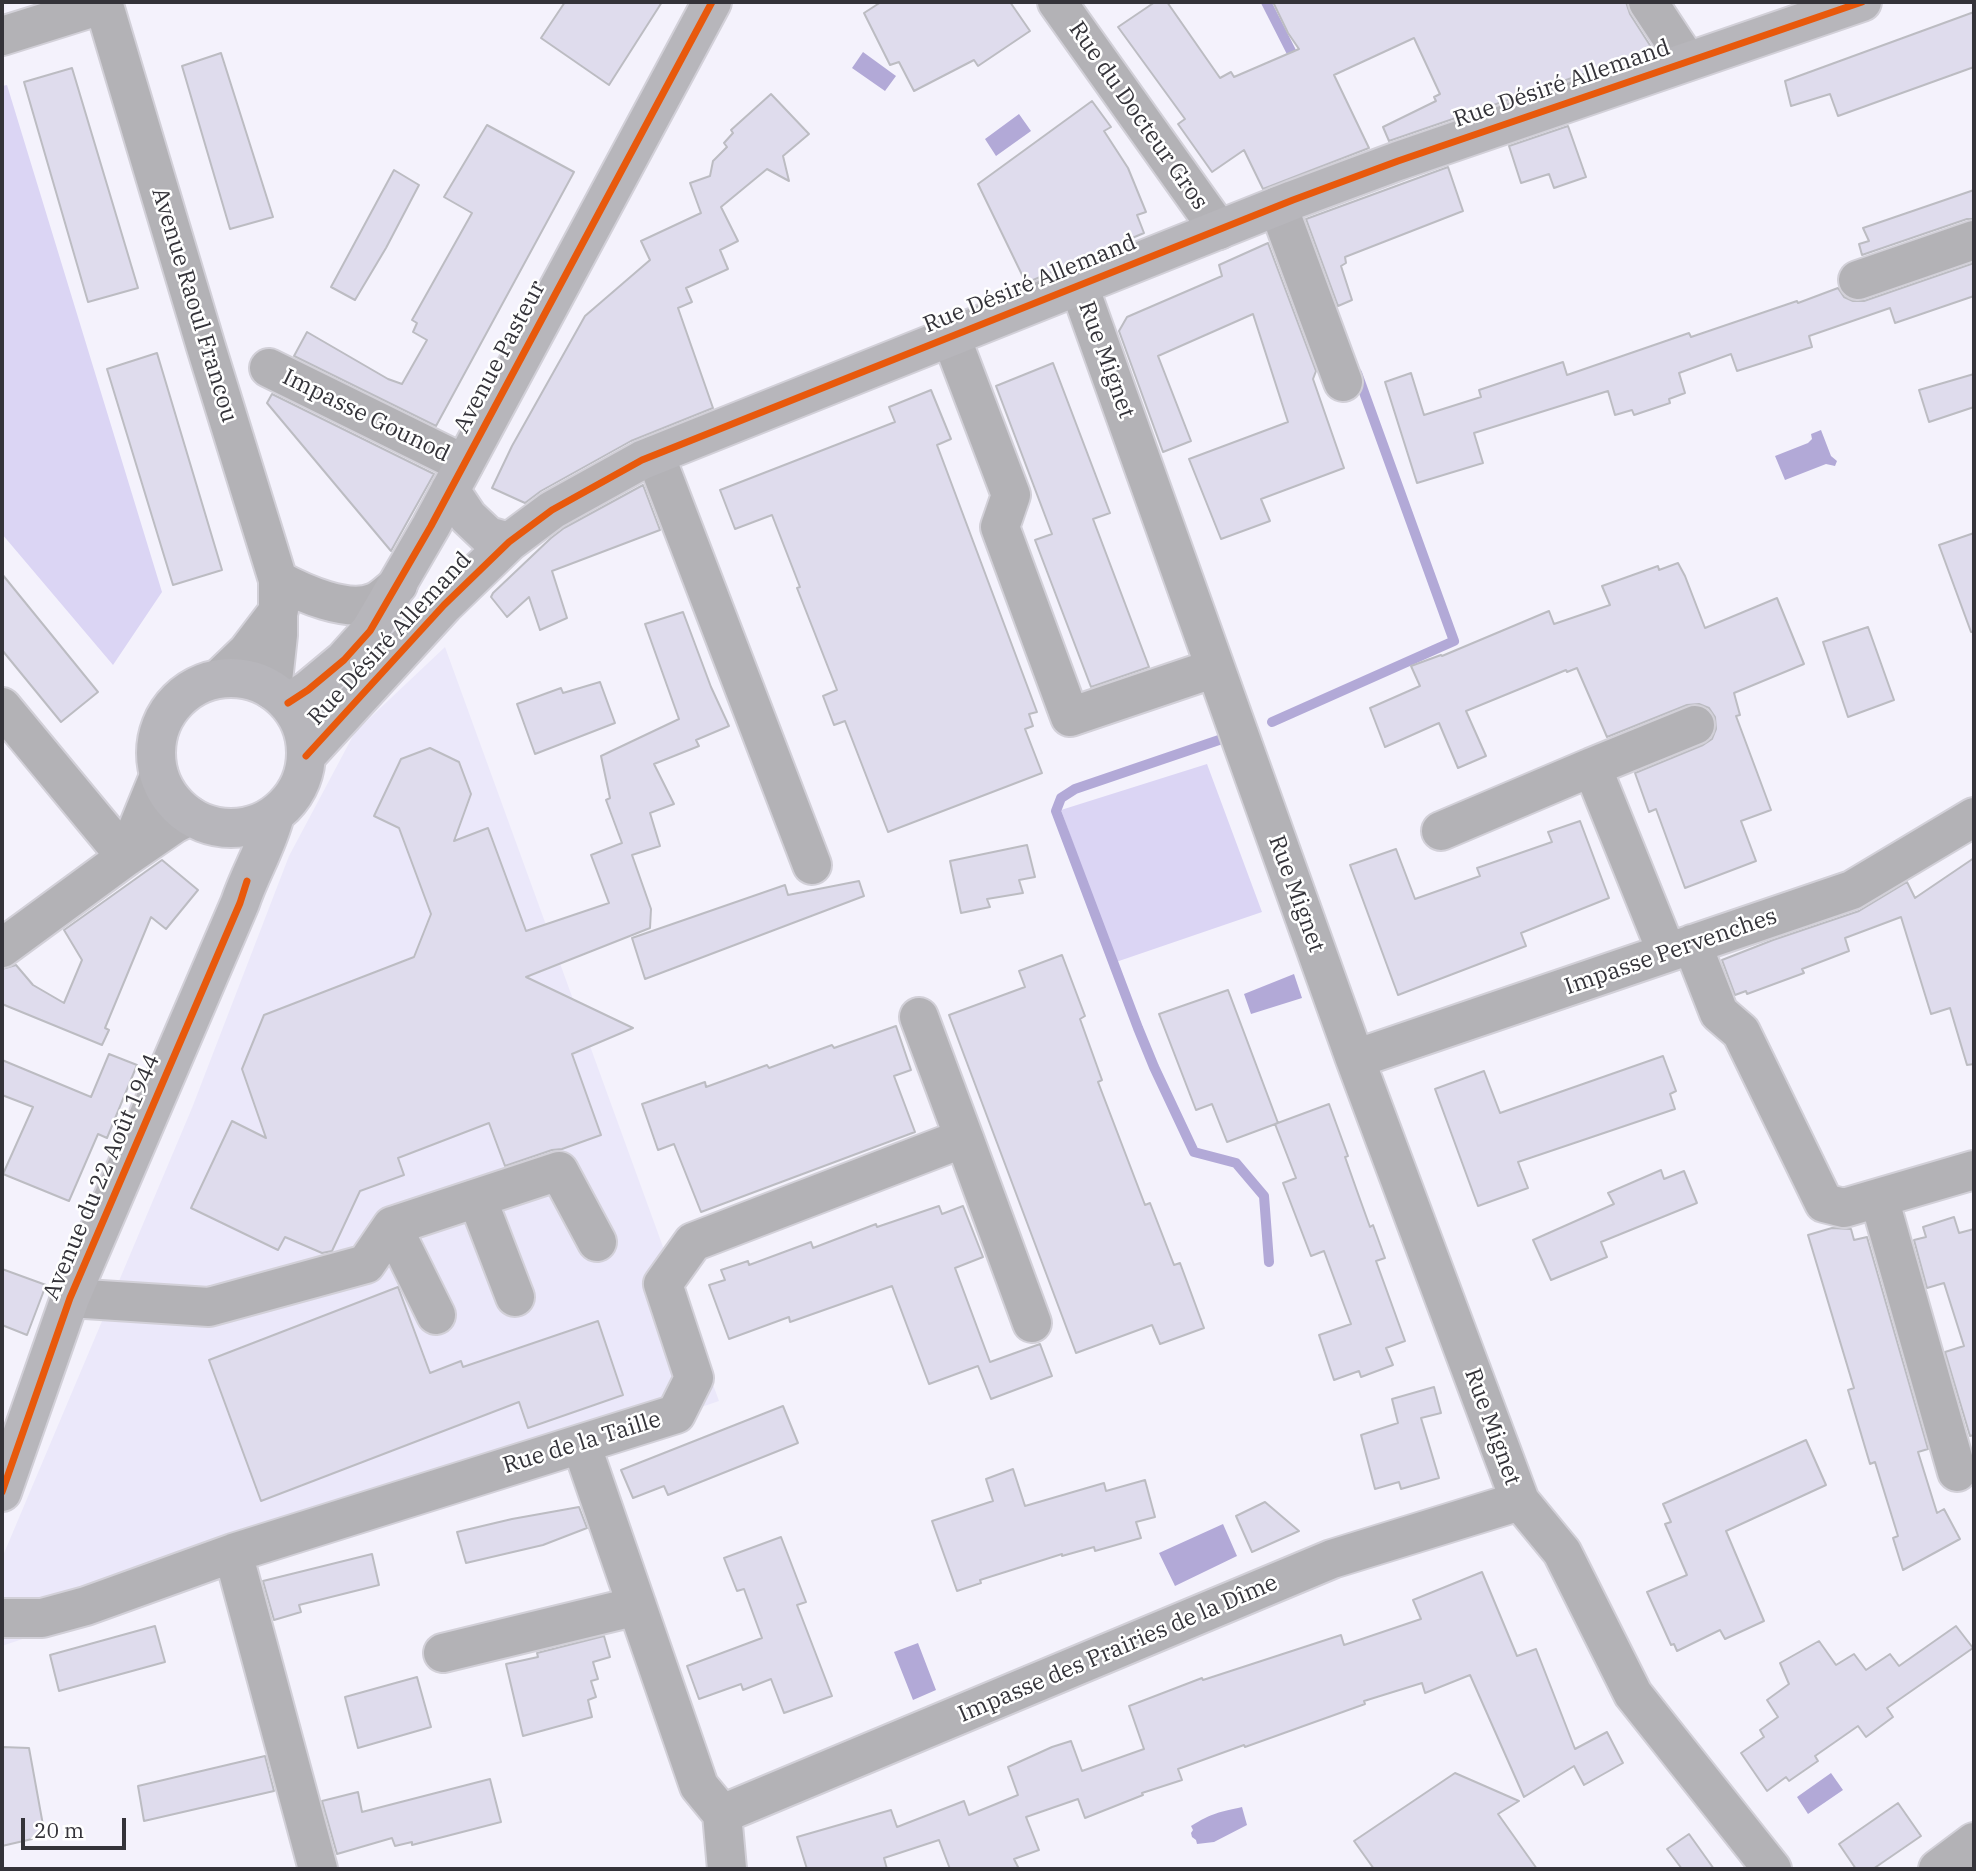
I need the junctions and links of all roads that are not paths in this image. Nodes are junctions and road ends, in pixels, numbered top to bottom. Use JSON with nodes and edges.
{"nodes":[{"id":1,"x":712,"y":2,"type":"edge"},
{"id":2,"x":1057,"y":2,"type":"edge"},
{"id":3,"x":1648,"y":2,"type":"edge"},
{"id":4,"x":1862,"y":2,"type":"edge"},
{"id":5,"x":104,"y":3,"type":"edge"},
{"id":6,"x":2,"y":36,"type":"edge"},
{"id":7,"x":1687,"y":61,"type":"junction"},
{"id":8,"x":1278,"y":206,"type":"junction"},
{"id":9,"x":1219,"y":230,"type":"junction"},
{"id":10,"x":1974,"y":240,"type":"edge"},
{"id":11,"x":1858,"y":280,"type":"dead end"},
{"id":12,"x":1079,"y":286,"type":"junction"},
{"id":13,"x":951,"y":337,"type":"junction"},
{"id":14,"x":269,"y":368,"type":"dead end"},
{"id":15,"x":1343,"y":382,"type":"dead end"},
{"id":16,"x":656,"y":454,"type":"junction"},
{"id":17,"x":457,"y":477,"type":"junction"},
{"id":18,"x":509,"y":542,"type":"junction"},
{"id":19,"x":398,"y":585,"type":"junction"},
{"id":20,"x":278,"y":595,"type":"junction"},
{"id":21,"x":1215,"y":668,"type":"junction"},
{"id":22,"x":220,"y":678,"type":"junction"},
{"id":23,"x":280,"y":696,"type":"junction"},
{"id":24,"x":2,"y":707,"type":"edge"},
{"id":25,"x":1695,"y":725,"type":"dead end"},
{"id":26,"x":306,"y":757,"type":"junction"},
{"id":27,"x":1592,"y":767,"type":"junction"},
{"id":28,"x":159,"y":776,"type":"junction"},
{"id":29,"x":275,"y":815,"type":"junction"},
{"id":30,"x":1974,"y":817,"type":"edge"},
{"id":31,"x":206,"y":822,"type":"junction"},
{"id":32,"x":1441,"y":831,"type":"dead end"},
{"id":33,"x":126,"y":857,"type":"junction"},
{"id":34,"x":811,"y":865,"type":"dead end"},
{"id":35,"x":247,"y":881,"type":"junction"},
{"id":36,"x":2,"y":948,"type":"edge"},
{"id":37,"x":1679,"y":949,"type":"junction"},
{"id":38,"x":919,"y":1017,"type":"dead end"},
{"id":39,"x":1355,"y":1059,"type":"junction"},
{"id":40,"x":964,"y":1138,"type":"junction"},
{"id":41,"x":1974,"y":1170,"type":"edge"},
{"id":42,"x":477,"y":1198,"type":"junction"},
{"id":43,"x":1879,"y":1198,"type":"junction"},
{"id":44,"x":392,"y":1226,"type":"junction"},
{"id":45,"x":597,"y":1242,"type":"dead end"},
{"id":46,"x":515,"y":1297,"type":"dead end"},
{"id":47,"x":70,"y":1298,"type":"junction"},
{"id":48,"x":436,"y":1315,"type":"dead end"},
{"id":49,"x":1032,"y":1323,"type":"dead end"},
{"id":50,"x":581,"y":1444,"type":"junction"},
{"id":51,"x":1957,"y":1472,"type":"dead end"},
{"id":52,"x":2,"y":1492,"type":"edge"},
{"id":53,"x":1520,"y":1501,"type":"junction"},
{"id":54,"x":233,"y":1553,"type":"junction"},
{"id":55,"x":637,"y":1606,"type":"junction"},
{"id":56,"x":2,"y":1618,"type":"edge"},
{"id":57,"x":443,"y":1653,"type":"dead end"},
{"id":58,"x":722,"y":1814,"type":"junction"},
{"id":59,"x":1974,"y":1842,"type":"edge"},
{"id":60,"x":318,"y":1869,"type":"edge"},
{"id":61,"x":727,"y":1869,"type":"edge"},
{"id":62,"x":1772,"y":1869,"type":"edge"},
{"id":63,"x":1938,"y":1869,"type":"edge"}],
"edges":[{"from":1,"to":17,"type":"main road","name":"Avenue Pasteur"},
{"from":2,"to":9,"type":"street","name":"Rue du Docteur Gros"},
{"from":3,"to":7,"type":"street"},
{"from":4,"to":7,"type":"main road","name":"Rue Désiré Allemand"},
{"from":5,"to":6,"type":"street"},
{"from":5,"to":20,"type":"street","name":"Avenue Raoul Francou"},
{"from":7,"to":8,"type":"main road","name":"Rue Désiré Allemand"},
{"from":8,"to":9,"type":"main road","name":"Rue Désiré Allemand"},
{"from":8,"to":15,"type":"street"},
{"from":9,"to":12,"type":"main road","name":"Rue Désiré Allemand"},
{"from":10,"to":11,"type":"street"},
{"from":12,"to":13,"type":"main road","name":"Rue Désiré Allemand"},
{"from":12,"to":21,"type":"street","name":"Rue Mignet"},
{"from":13,"to":16,"type":"main road","name":"Rue Désiré Allemand"},
{"from":13,"to":21,"type":"street"},
{"from":14,"to":17,"type":"street","name":"Impasse Gounod"},
{"from":16,"to":18,"type":"main road","name":"Rue Désiré Allemand"},
{"from":16,"to":34,"type":"street"},
{"from":17,"to":18,"type":"main road"},
{"from":17,"to":19,"type":"main road","name":"Avenue Pasteur"},
{"from":18,"to":26,"type":"main road","name":"Rue Désiré Allemand"},
{"from":19,"to":20,"type":"street"},
{"from":19,"to":23,"type":"main road","name":"Avenue Pasteur"},
{"from":20,"to":22,"type":"street"},
{"from":20,"to":23,"type":"street","name":"Avenue Raoul Francou"},
{"from":21,"to":39,"type":"street","name":"Rue Mignet"},
{"from":22,"to":23,"type":"main road"},
{"from":22,"to":28,"type":"main road"},
{"from":23,"to":26,"type":"main road"},
{"from":24,"to":33,"type":"street"},
{"from":25,"to":27,"type":"street"},
{"from":26,"to":29,"type":"main road"},
{"from":27,"to":32,"type":"street"},
{"from":27,"to":37,"type":"street"},
{"from":28,"to":31,"type":"main road"},
{"from":28,"to":33,"type":"street"},
{"from":29,"to":31,"type":"main road"},
{"from":29,"to":35,"type":"main road","name":"Avenue du 22 Août 1944"},
{"from":30,"to":37,"type":"street","name":"Impasse Pervenches"},
{"from":31,"to":33,"type":"street"},
{"from":31,"to":35,"type":"main road"},
{"from":33,"to":36,"type":"street"},
{"from":35,"to":47,"type":"main road","name":"Avenue du 22 Août 1944"},
{"from":37,"to":39,"type":"street","name":"Impasse Pervenches"},
{"from":37,"to":43,"type":"street"},
{"from":38,"to":40,"type":"street"},
{"from":39,"to":53,"type":"street","name":"Rue Mignet"},
{"from":40,"to":49,"type":"street"},
{"from":40,"to":50,"type":"street","name":"Rue de la Taille"},
{"from":41,"to":43,"type":"street"},
{"from":42,"to":44,"type":"street"},
{"from":42,"to":45,"type":"street"},
{"from":42,"to":46,"type":"street"},
{"from":43,"to":51,"type":"street"},
{"from":44,"to":47,"type":"street"},
{"from":44,"to":48,"type":"street"},
{"from":47,"to":52,"type":"main road","name":"Avenue du 22 Août 1944"},
{"from":50,"to":54,"type":"street","name":"Rue de la Taille"},
{"from":50,"to":55,"type":"street"},
{"from":53,"to":58,"type":"street","name":"Impasse des Prairies de la Dîme"},
{"from":53,"to":62,"type":"street","name":"Rue Mignet"},
{"from":54,"to":56,"type":"street","name":"Rue de la Taille"},
{"from":54,"to":60,"type":"street"},
{"from":55,"to":57,"type":"street"},
{"from":55,"to":58,"type":"street"},
{"from":58,"to":61,"type":"street"},
{"from":59,"to":63,"type":"street"}]}
